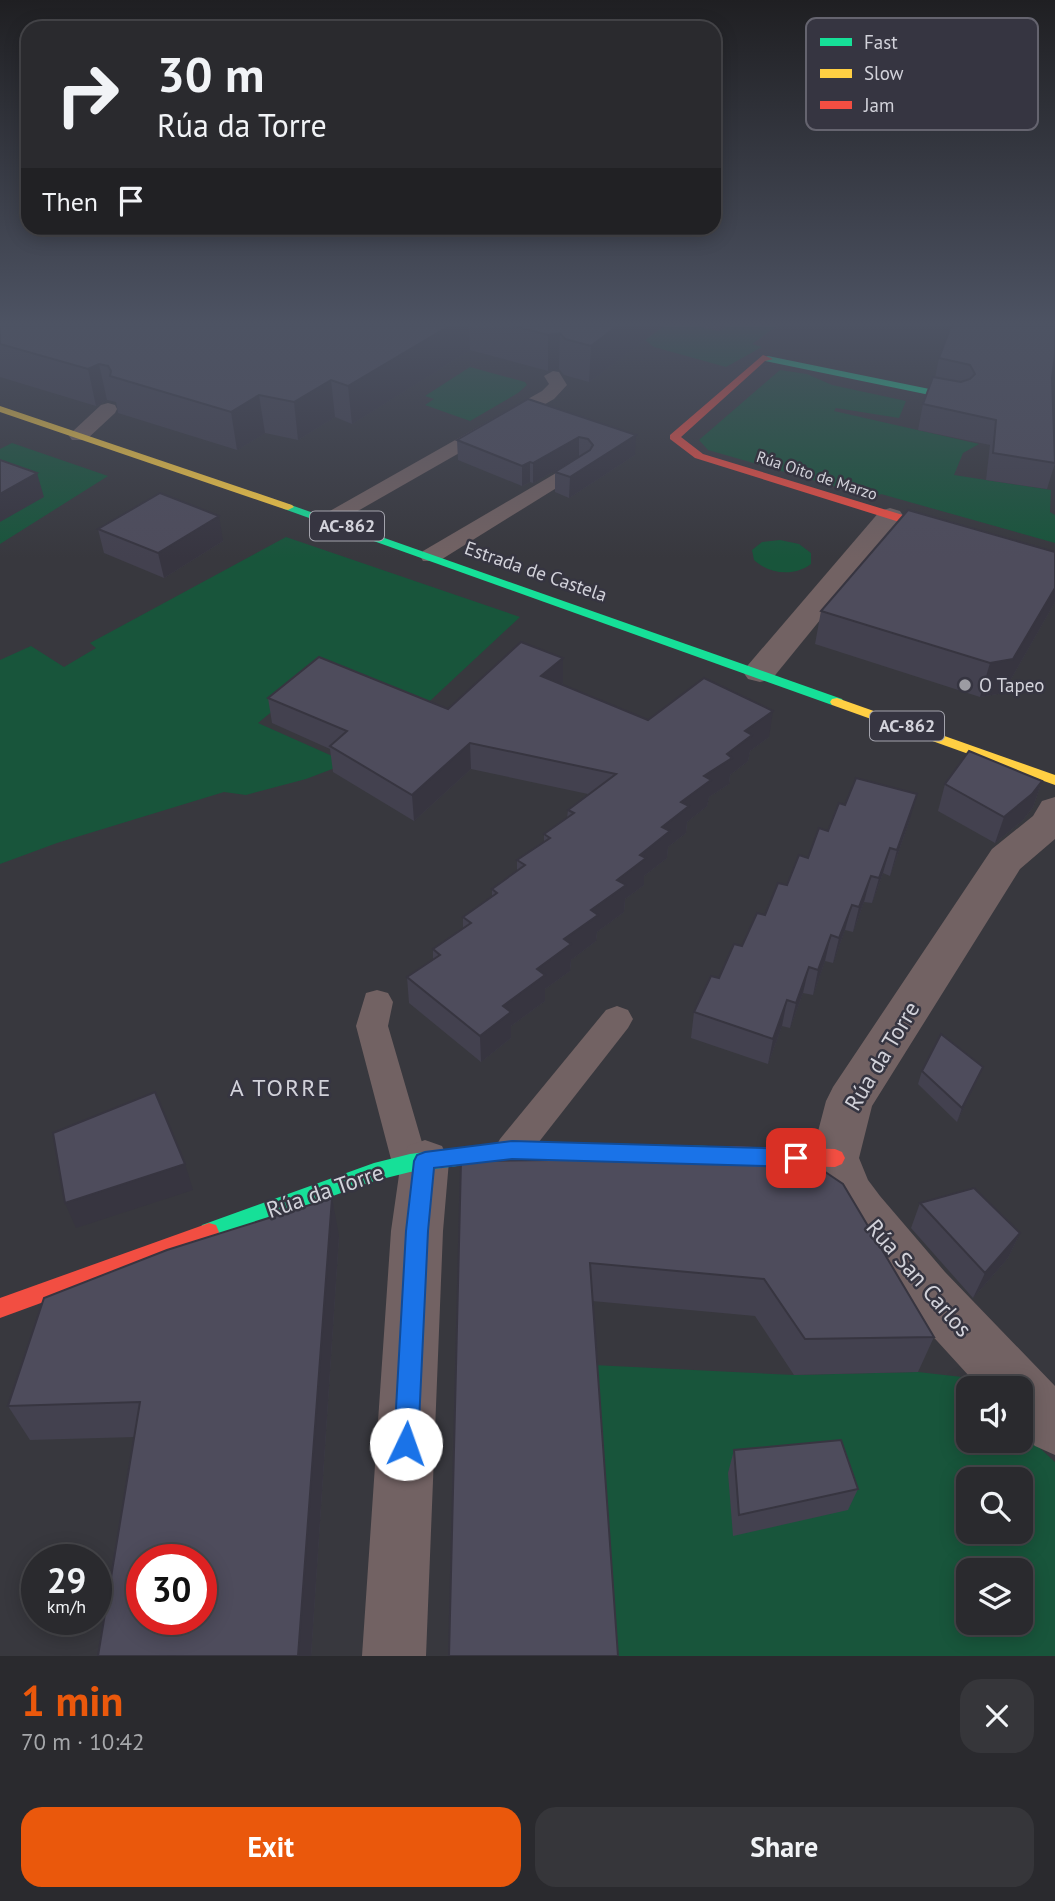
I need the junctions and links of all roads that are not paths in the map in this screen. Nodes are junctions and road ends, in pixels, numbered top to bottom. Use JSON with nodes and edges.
{"nodes":[{"id":1,"x":533,"y":403,"type":"edge"},
{"id":2,"x":712,"y":403,"type":"edge"},
{"id":3,"x":0,"y":409,"type":"edge"},
{"id":4,"x":107,"y":410,"type":"edge"},
{"id":5,"x":79,"y":436,"type":"junction"},
{"id":6,"x":580,"y":465,"type":"edge"},
{"id":7,"x":890,"y":517,"type":"junction"},
{"id":8,"x":328,"y":520,"type":"junction"},
{"id":9,"x":965,"y":538,"type":"edge"},
{"id":10,"x":431,"y":556,"type":"junction"},
{"id":11,"x":760,"y":672,"type":"junction"},
{"id":12,"x":1055,"y":780,"type":"edge"},
{"id":13,"x":1055,"y":810,"type":"edge"},
{"id":14,"x":377,"y":1002,"type":"dead end"},
{"id":15,"x":617,"y":1019,"type":"dead end"},
{"id":16,"x":512,"y":1150,"type":"junction"},
{"id":17,"x":835,"y":1158,"type":"junction"},
{"id":18,"x":417,"y":1162,"type":"junction"},
{"id":19,"x":0,"y":1308,"type":"edge"},
{"id":20,"x":1007,"y":1376,"type":"edge"},
{"id":21,"x":1033,"y":1403,"type":"edge"},
{"id":22,"x":1055,"y":1426,"type":"edge"},
{"id":23,"x":394,"y":1656,"type":"edge"}],
"edges":[{"from":1,"to":8,"type":"lane"},
{"from":2,"to":7,"type":"street","name":"Rúa Oito de Marzo"},
{"from":3,"to":5,"type":"street","name":"Estrada de Castela","number":"AC-862"},
{"from":4,"to":5,"type":"lane"},
{"from":5,"to":8,"type":"street","name":"Estrada de Castela","number":"AC-862"},
{"from":6,"to":10,"type":"lane"},
{"from":7,"to":9,"type":"street","name":"Rúa Oito de Marzo"},
{"from":7,"to":11,"type":"street"},
{"from":8,"to":10,"type":"street","name":"Estrada de Castela","number":"AC-862"},
{"from":10,"to":11,"type":"street","name":"Estrada de Castela","number":"AC-862"},
{"from":11,"to":12,"type":"street","name":"Estrada de Castela","number":"AC-862"},
{"from":13,"to":17,"type":"street","name":"Rúa da Torre"},
{"from":14,"to":18,"type":"lane"},
{"from":15,"to":16,"type":"lane"},
{"from":16,"to":17,"type":"street","name":"Rúa da Torre"},
{"from":16,"to":18,"type":"street","name":"Rúa da Torre"},
{"from":17,"to":20,"type":"street","name":"Rúa San Carlos"},
{"from":18,"to":19,"type":"street","name":"Rúa da Torre"},
{"from":18,"to":23,"type":"street"},
{"from":21,"to":22,"type":"street","name":"Rúa San Carlos"}]}
